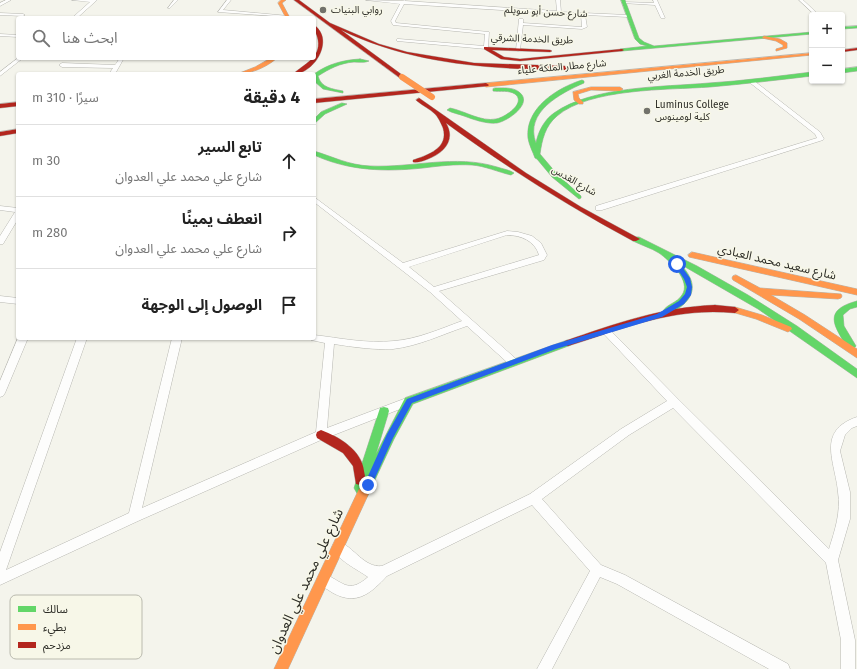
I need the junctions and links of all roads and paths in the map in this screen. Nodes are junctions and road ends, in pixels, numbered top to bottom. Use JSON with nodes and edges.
{"nodes":[{"id":1,"x":9,"y":0,"type":"edge"},
{"id":2,"x":74,"y":0,"type":"edge"},
{"id":3,"x":176,"y":0,"type":"edge"},
{"id":4,"x":229,"y":0,"type":"edge"},
{"id":5,"x":285,"y":0,"type":"edge"},
{"id":6,"x":296,"y":0,"type":"edge"},
{"id":7,"x":368,"y":0,"type":"edge"},
{"id":8,"x":558,"y":0,"type":"edge"},
{"id":9,"x":801,"y":0,"type":"edge"},
{"id":10,"x":94,"y":1,"type":"edge"},
{"id":11,"x":403,"y":1,"type":"edge"},
{"id":12,"x":623,"y":2,"type":"edge"},
{"id":13,"x":656,"y":2,"type":"edge"},
{"id":14,"x":0,"y":5,"type":"edge"},
{"id":15,"x":169,"y":7,"type":"dead end"},
{"id":16,"x":520,"y":11,"type":"junction"},
{"id":17,"x":559,"y":12,"type":"junction"},
{"id":18,"x":811,"y":12,"type":"edge"},
{"id":19,"x":0,"y":14,"type":"edge"},
{"id":20,"x":583,"y":14,"type":"junction"},
{"id":21,"x":23,"y":15,"type":"dead end"},
{"id":22,"x":76,"y":16,"type":"edge"},
{"id":23,"x":276,"y":16,"type":"edge"},
{"id":24,"x":286,"y":16,"type":"edge"},
{"id":25,"x":307,"y":16,"type":"edge"},
{"id":26,"x":628,"y":16,"type":"junction"},
{"id":27,"x":662,"y":17,"type":"dead end"},
{"id":28,"x":316,"y":23,"type":"edge"},
{"id":29,"x":331,"y":24,"type":"junction"},
{"id":30,"x":522,"y":24,"type":"junction"},
{"id":31,"x":845,"y":28,"type":"edge"},
{"id":32,"x":857,"y":28,"type":"edge"},
{"id":33,"x":316,"y":29,"type":"edge"},
{"id":34,"x":809,"y":32,"type":"edge"},
{"id":35,"x":809,"y":33,"type":"edge"},
{"id":36,"x":0,"y":35,"type":"edge"},
{"id":37,"x":790,"y":35,"type":"junction"},
{"id":38,"x":16,"y":36,"type":"edge"},
{"id":39,"x":398,"y":40,"type":"dead end"},
{"id":40,"x":779,"y":41,"type":"junction"},
{"id":41,"x":857,"y":43,"type":"edge"},
{"id":42,"x":845,"y":44,"type":"edge"},
{"id":43,"x":652,"y":46,"type":"junction"},
{"id":44,"x":486,"y":48,"type":"junction"},
{"id":45,"x":807,"y":48,"type":"edge"},
{"id":46,"x":857,"y":49,"type":"edge"},
{"id":47,"x":515,"y":50,"type":"junction"},
{"id":48,"x":845,"y":51,"type":"edge"},
{"id":49,"x":538,"y":55,"type":"junction"},
{"id":50,"x":316,"y":56,"type":"edge"},
{"id":51,"x":506,"y":59,"type":"junction"},
{"id":52,"x":19,"y":60,"type":"edge"},
{"id":53,"x":121,"y":60,"type":"edge"},
{"id":54,"x":271,"y":60,"type":"edge"},
{"id":55,"x":314,"y":60,"type":"edge"},
{"id":56,"x":367,"y":61,"type":"junction"},
{"id":57,"x":384,"y":63,"type":"junction"},
{"id":58,"x":62,"y":65,"type":"dead end"},
{"id":59,"x":857,"y":66,"type":"edge"},
{"id":60,"x":116,"y":67,"type":"junction"},
{"id":61,"x":845,"y":68,"type":"edge"},
{"id":62,"x":857,"y":69,"type":"edge"},
{"id":63,"x":616,"y":70,"type":"junction"},
{"id":64,"x":809,"y":71,"type":"edge"},
{"id":65,"x":845,"y":71,"type":"edge"},
{"id":66,"x":113,"y":72,"type":"edge"},
{"id":67,"x":245,"y":72,"type":"edge"},
{"id":68,"x":299,"y":72,"type":"edge"},
{"id":69,"x":469,"y":72,"type":"dead end"},
{"id":70,"x":0,"y":74,"type":"edge"},
{"id":71,"x":809,"y":74,"type":"edge"},
{"id":72,"x":316,"y":75,"type":"edge"},
{"id":73,"x":751,"y":81,"type":"junction"},
{"id":74,"x":316,"y":82,"type":"edge"},
{"id":75,"x":469,"y":87,"type":"junction"},
{"id":76,"x":672,"y":87,"type":"junction"},
{"id":77,"x":340,"y":92,"type":"junction"},
{"id":78,"x":316,"y":95,"type":"edge"},
{"id":79,"x":371,"y":96,"type":"junction"},
{"id":80,"x":316,"y":101,"type":"edge"},
{"id":81,"x":16,"y":104,"type":"edge"},
{"id":82,"x":441,"y":104,"type":"junction"},
{"id":83,"x":0,"y":106,"type":"edge"},
{"id":84,"x":439,"y":116,"type":"junction"},
{"id":85,"x":316,"y":119,"type":"edge"},
{"id":86,"x":16,"y":122,"type":"edge"},
{"id":87,"x":0,"y":125,"type":"edge"},
{"id":88,"x":475,"y":128,"type":"dead end"},
{"id":89,"x":16,"y":131,"type":"edge"},
{"id":90,"x":0,"y":134,"type":"edge"},
{"id":91,"x":316,"y":144,"type":"edge"},
{"id":92,"x":316,"y":154,"type":"edge"},
{"id":93,"x":537,"y":157,"type":"junction"},
{"id":94,"x":530,"y":167,"type":"dead end"},
{"id":95,"x":542,"y":187,"type":"junction"},
{"id":96,"x":316,"y":200,"type":"edge"},
{"id":97,"x":589,"y":203,"type":"junction"},
{"id":98,"x":0,"y":208,"type":"edge"},
{"id":99,"x":16,"y":212,"type":"edge"},
{"id":100,"x":16,"y":215,"type":"edge"},
{"id":101,"x":613,"y":215,"type":"dead end"},
{"id":102,"x":0,"y":242,"type":"edge"},
{"id":103,"x":656,"y":248,"type":"junction"},
{"id":104,"x":404,"y":266,"type":"junction"},
{"id":105,"x":433,"y":290,"type":"junction"},
{"id":106,"x":759,"y":291,"type":"junction"},
{"id":107,"x":857,"y":292,"type":"edge"},
{"id":108,"x":745,"y":296,"type":"junction"},
{"id":109,"x":0,"y":298,"type":"edge"},
{"id":110,"x":857,"y":300,"type":"edge"},
{"id":111,"x":16,"y":301,"type":"edge"},
{"id":112,"x":857,"y":304,"type":"edge"},
{"id":113,"x":660,"y":316,"type":"junction"},
{"id":114,"x":469,"y":322,"type":"junction"},
{"id":115,"x":606,"y":330,"type":"junction"},
{"id":116,"x":316,"y":338,"type":"edge"},
{"id":117,"x":22,"y":340,"type":"edge"},
{"id":118,"x":81,"y":340,"type":"edge"},
{"id":119,"x":177,"y":340,"type":"edge"},
{"id":120,"x":330,"y":340,"type":"junction"},
{"id":121,"x":816,"y":344,"type":"junction"},
{"id":122,"x":856,"y":353,"type":"edge"},
{"id":123,"x":512,"y":361,"type":"junction"},
{"id":124,"x":857,"y":374,"type":"edge"},
{"id":125,"x":0,"y":392,"type":"edge"},
{"id":126,"x":409,"y":401,"type":"junction"},
{"id":127,"x":674,"y":402,"type":"junction"},
{"id":128,"x":384,"y":411,"type":"junction"},
{"id":129,"x":857,"y":421,"type":"edge"},
{"id":130,"x":321,"y":435,"type":"junction"},
{"id":131,"x":361,"y":482,"type":"junction"},
{"id":132,"x":534,"y":498,"type":"junction"},
{"id":133,"x":357,"y":506,"type":"junction"},
{"id":134,"x":134,"y":517,"type":"junction"},
{"id":135,"x":338,"y":547,"type":"junction"},
{"id":136,"x":832,"y":560,"type":"junction"},
{"id":137,"x":0,"y":569,"type":"edge"},
{"id":138,"x":597,"y":570,"type":"junction"},
{"id":139,"x":384,"y":572,"type":"junction"},
{"id":140,"x":0,"y":579,"type":"edge"},
{"id":141,"x":323,"y":579,"type":"junction"},
{"id":142,"x":281,"y":669,"type":"edge"},
{"id":143,"x":544,"y":669,"type":"edge"},
{"id":144,"x":783,"y":669,"type":"edge"},
{"id":145,"x":848,"y":669,"type":"edge"}],
"edges":[{"from":1,"to":14,"type":"street"},
{"from":2,"to":10,"type":"street"},
{"from":3,"to":15,"type":"street"},
{"from":4,"to":23,"type":"street"},
{"from":5,"to":24,"type":"main road"},
{"from":5,"to":25,"type":"main road"},
{"from":6,"to":29,"type":"main road"},
{"from":7,"to":11,"type":"street","name":"شارع حسن أبو سويلم"},
{"from":8,"to":17,"type":"street"},
{"from":9,"to":18,"type":"street"},
{"from":10,"to":22,"type":"street"},
{"from":11,"to":16,"type":"street","name":"شارع حسن أبو سويلم"},
{"from":11,"to":44,"type":"street"},
{"from":12,"to":13,"type":"street"},
{"from":12,"to":26,"type":"main road"},
{"from":13,"to":27,"type":"street"},
{"from":16,"to":17,"type":"street","name":"شارع حسن أبو سويلم"},
{"from":16,"to":30,"type":"street"},
{"from":17,"to":20,"type":"street","name":"شارع حسن أبو سويلم"},
{"from":19,"to":21,"type":"street"},
{"from":20,"to":26,"type":"street","name":"شارع حسن أبو سويلم"},
{"from":20,"to":30,"type":"street"},
{"from":26,"to":43,"type":"main road"},
{"from":28,"to":56,"type":"main road","name":"شارع القدس"},
{"from":29,"to":57,"type":"main road"},
{"from":29,"to":63,"type":"main road"},
{"from":30,"to":47,"type":"street"},
{"from":31,"to":32,"type":"main road"},
{"from":33,"to":50,"type":"main road"},
{"from":34,"to":37,"type":"main road","name":"طريق الخدمة الشرقي"},
{"from":35,"to":40,"type":"main road","name":"طريق الخدمة الشرقي"},
{"from":36,"to":38,"type":"street"},
{"from":37,"to":40,"type":"main road","name":"طريق الخدمة الشرقي"},
{"from":37,"to":45,"type":"main road"},
{"from":39,"to":44,"type":"street"},
{"from":40,"to":43,"type":"main road","name":"طريق الخدمة الشرقي"},
{"from":40,"to":43,"type":"main road","name":"طريق الخدمة الشرقي"},
{"from":40,"to":45,"type":"main road","name":"شارع مطار الملكة علياء"},
{"from":40,"to":63,"type":"main road","name":"شارع مطار الملكة علياء"},
{"from":41,"to":42,"type":"main road"},
{"from":43,"to":49,"type":"main road","name":"طريق الخدمة الشرقي"},
{"from":44,"to":47,"type":"main road","name":"طريق الخدمة الشرقي"},
{"from":44,"to":51,"type":"main road","name":"طريق الخدمة الشرقي"},
{"from":45,"to":63,"type":"main road","name":"شارع مطار الملكة علياء"},
{"from":46,"to":48,"type":"main road"},
{"from":47,"to":49,"type":"main road","name":"طريق الخدمة الشرقي"},
{"from":47,"to":51,"type":"main road"},
{"from":49,"to":51,"type":"main road","name":"طريق الخدمة الشرقي"},
{"from":52,"to":70,"type":"street"},
{"from":53,"to":60,"type":"street"},
{"from":54,"to":67,"type":"main road"},
{"from":55,"to":68,"type":"main road"},
{"from":56,"to":72,"type":"main road"},
{"from":56,"to":84,"type":"main road","name":"شارع القدس"},
{"from":57,"to":69,"type":"main road"},
{"from":57,"to":82,"type":"main road","bridge":true},
{"from":58,"to":60,"type":"street"},
{"from":59,"to":61,"type":"main road"},
{"from":60,"to":66,"type":"street"},
{"from":62,"to":65,"type":"main road"},
{"from":63,"to":75,"type":"main road","name":"شارع مطار الملكة علياء"},
{"from":63,"to":77,"type":"main road","name":"شارع مطار الملكة علياء"},
{"from":63,"to":93,"type":"main road"},
{"from":64,"to":76,"type":"main road","name":"طريق الخدمة الغربي"},
{"from":71,"to":73,"type":"main road","name":"طريق الخدمة الغربي"},
{"from":73,"to":76,"type":"main road","name":"طريق الخدمة الغربي"},
{"from":73,"to":97,"type":"street"},
{"from":74,"to":77,"type":"main road"},
{"from":75,"to":79,"type":"main road","name":"شارع مطار الملكة علياء"},
{"from":75,"to":82,"type":"main road"},
{"from":76,"to":93,"type":"main road","name":"طريق الخدمة الغربي"},
{"from":77,"to":78,"type":"main road","name":"شارع مطار الملكة علياء"},
{"from":79,"to":80,"type":"main road","name":"شارع مطار الملكة علياء"},
{"from":79,"to":85,"type":"main road"},
{"from":81,"to":83,"type":"main road"},
{"from":82,"to":88,"type":"main road"},
{"from":84,"to":91,"type":"main road"},
{"from":84,"to":95,"type":"main road","name":"شارع القدس"},
{"from":86,"to":87,"type":"main road"},
{"from":89,"to":90,"type":"main road"},
{"from":92,"to":95,"type":"main road"},
{"from":93,"to":97,"type":"main road"},
{"from":94,"to":97,"type":"main road","name":"شارع القدس"},
{"from":95,"to":103,"type":"main road","name":"شارع القدس"},
{"from":96,"to":104,"type":"street"},
{"from":97,"to":101,"type":"main road","name":"شارع القدس"},
{"from":98,"to":99,"type":"street"},
{"from":100,"to":102,"type":"street"},
{"from":103,"to":108,"type":"main road","name":"شارع القدس"},
{"from":103,"to":113,"type":"main road"},
{"from":104,"to":105,"type":"street"},
{"from":104,"to":105,"type":"street"},
{"from":105,"to":114,"type":"street"},
{"from":106,"to":107,"type":"main road","name":"شارع سعيد محمد العبادي"},
{"from":106,"to":108,"type":"main road"},
{"from":106,"to":110,"type":"main road","name":"شارع سعيد محمد العبادي"},
{"from":106,"to":122,"type":"main road"},
{"from":108,"to":121,"type":"main road","name":"شارع القدس"},
{"from":109,"to":111,"type":"street"},
{"from":112,"to":122,"type":"main road"},
{"from":113,"to":115,"type":"main road"},
{"from":113,"to":121,"type":"main road"},
{"from":114,"to":120,"type":"street"},
{"from":114,"to":123,"type":"street"},
{"from":115,"to":123,"type":"main road"},
{"from":115,"to":127,"type":"street"},
{"from":116,"to":120,"type":"street"},
{"from":117,"to":125,"type":"street"},
{"from":118,"to":137,"type":"street"},
{"from":119,"to":134,"type":"street"},
{"from":120,"to":130,"type":"street"},
{"from":121,"to":124,"type":"main road","name":"شارع القدس"},
{"from":123,"to":126,"type":"main road"},
{"from":126,"to":128,"type":"street"},
{"from":126,"to":133,"type":"main road","name":"شارع علي محمد علي العدوان"},
{"from":127,"to":132,"type":"street"},
{"from":127,"to":136,"type":"street"},
{"from":128,"to":130,"type":"street"},
{"from":128,"to":131,"type":"main road","name":"شارع علي محمد علي العدوان"},
{"from":129,"to":136,"type":"street"},
{"from":130,"to":131,"type":"main road"},
{"from":130,"to":134,"type":"street"},
{"from":131,"to":133,"type":"main road","name":"شارع علي محمد علي العدوان"},
{"from":132,"to":138,"type":"street"},
{"from":132,"to":139,"type":"street"},
{"from":133,"to":135,"type":"main road","name":"شارع علي محمد علي العدوان"},
{"from":134,"to":140,"type":"street"},
{"from":135,"to":139,"type":"street"},
{"from":135,"to":141,"type":"main road","name":"شارع علي محمد علي العدوان"},
{"from":136,"to":145,"type":"street"},
{"from":138,"to":143,"type":"street"},
{"from":138,"to":144,"type":"street"},
{"from":139,"to":141,"type":"street"},
{"from":141,"to":142,"type":"main road","name":"شارع علي محمد علي العدوان"}]}
